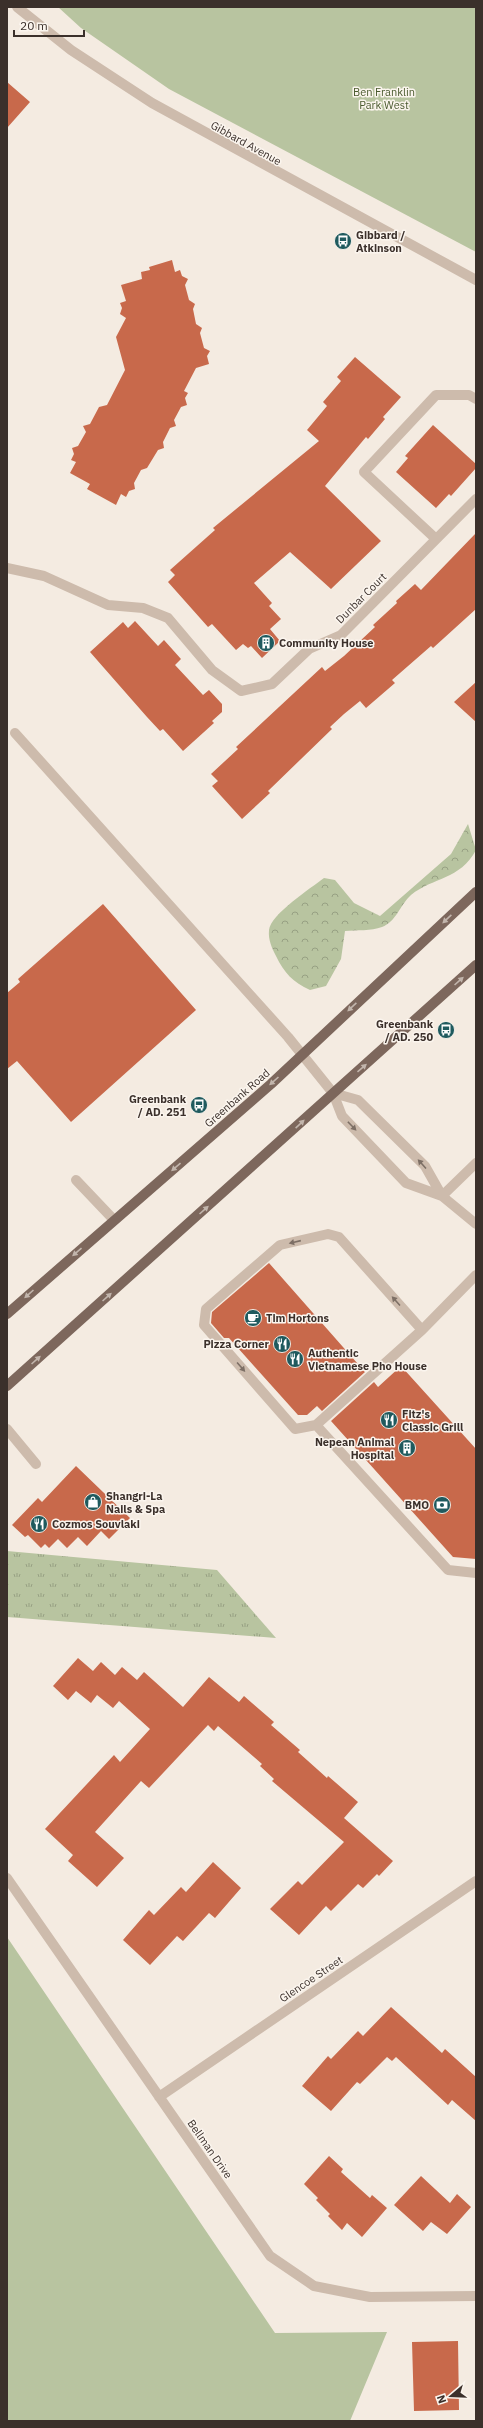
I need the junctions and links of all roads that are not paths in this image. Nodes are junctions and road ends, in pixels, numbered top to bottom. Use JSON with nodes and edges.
{"nodes":[{"id":1,"x":16,"y":7,"type":"edge"},
{"id":2,"x":476,"y":280,"type":"edge"},
{"id":3,"x":476,"y":399,"type":"edge"},
{"id":4,"x":476,"y":499,"type":"edge"},
{"id":5,"x":436,"y":539,"type":"junction"},
{"id":6,"x":7,"y":568,"type":"edge"},
{"id":7,"x":15,"y":733,"type":"dead end"},
{"id":8,"x":476,"y":892,"type":"edge"},
{"id":9,"x":476,"y":965,"type":"edge"},
{"id":10,"x":302,"y":1055,"type":"junction"},
{"id":11,"x":332,"y":1093,"type":"junction"},
{"id":12,"x":476,"y":1163,"type":"edge"},
{"id":13,"x":76,"y":1180,"type":"dead end"},
{"id":14,"x":442,"y":1196,"type":"junction"},
{"id":15,"x":114,"y":1220,"type":"junction"},
{"id":16,"x":476,"y":1224,"type":"edge"},
{"id":17,"x":476,"y":1275,"type":"edge"},
{"id":18,"x":7,"y":1314,"type":"edge"},
{"id":19,"x":422,"y":1330,"type":"junction"},
{"id":20,"x":7,"y":1386,"type":"edge"},
{"id":21,"x":316,"y":1425,"type":"junction"},
{"id":22,"x":7,"y":1429,"type":"edge"},
{"id":23,"x":36,"y":1464,"type":"dead end"},
{"id":24,"x":476,"y":1572,"type":"edge"},
{"id":25,"x":7,"y":1878,"type":"edge"},
{"id":26,"x":476,"y":1881,"type":"edge"},
{"id":27,"x":159,"y":2097,"type":"junction"},
{"id":28,"x":476,"y":2296,"type":"edge"}],
"edges":[{"from":1,"to":2,"type":"street","name":"Gibbard Avenue"},
{"from":3,"to":5,"type":"street"},
{"from":4,"to":5,"type":"street","name":"Dunbar Court"},
{"from":5,"to":6,"type":"street","name":"Dunbar Court"},
{"from":7,"to":10,"type":"street"},
{"from":8,"to":10,"type":"main road","name":"Greenbank Road","one_way":true},
{"from":11,"to":9,"type":"main road","one_way":true},
{"from":10,"to":11,"type":"street"},
{"from":10,"to":15,"type":"main road","name":"Greenbank Road","one_way":true},
{"from":14,"to":11,"type":"street","one_way":true},
{"from":11,"to":14,"type":"street","one_way":true},
{"from":20,"to":11,"type":"main road","one_way":true},
{"from":12,"to":14,"type":"street"},
{"from":13,"to":15,"type":"street"},
{"from":14,"to":16,"type":"street"},
{"from":15,"to":18,"type":"main road","name":"Greenbank Road","one_way":true},
{"from":17,"to":19,"type":"street"},
{"from":19,"to":21,"type":"street"},
{"from":19,"to":21,"type":"street","one_way":true},
{"from":21,"to":24,"type":"street"},
{"from":22,"to":23,"type":"street"},
{"from":25,"to":27,"type":"street","name":"Bellman Drive"},
{"from":26,"to":27,"type":"street","name":"Glencoe Street"},
{"from":27,"to":28,"type":"street","name":"Bellman Drive"}]}
